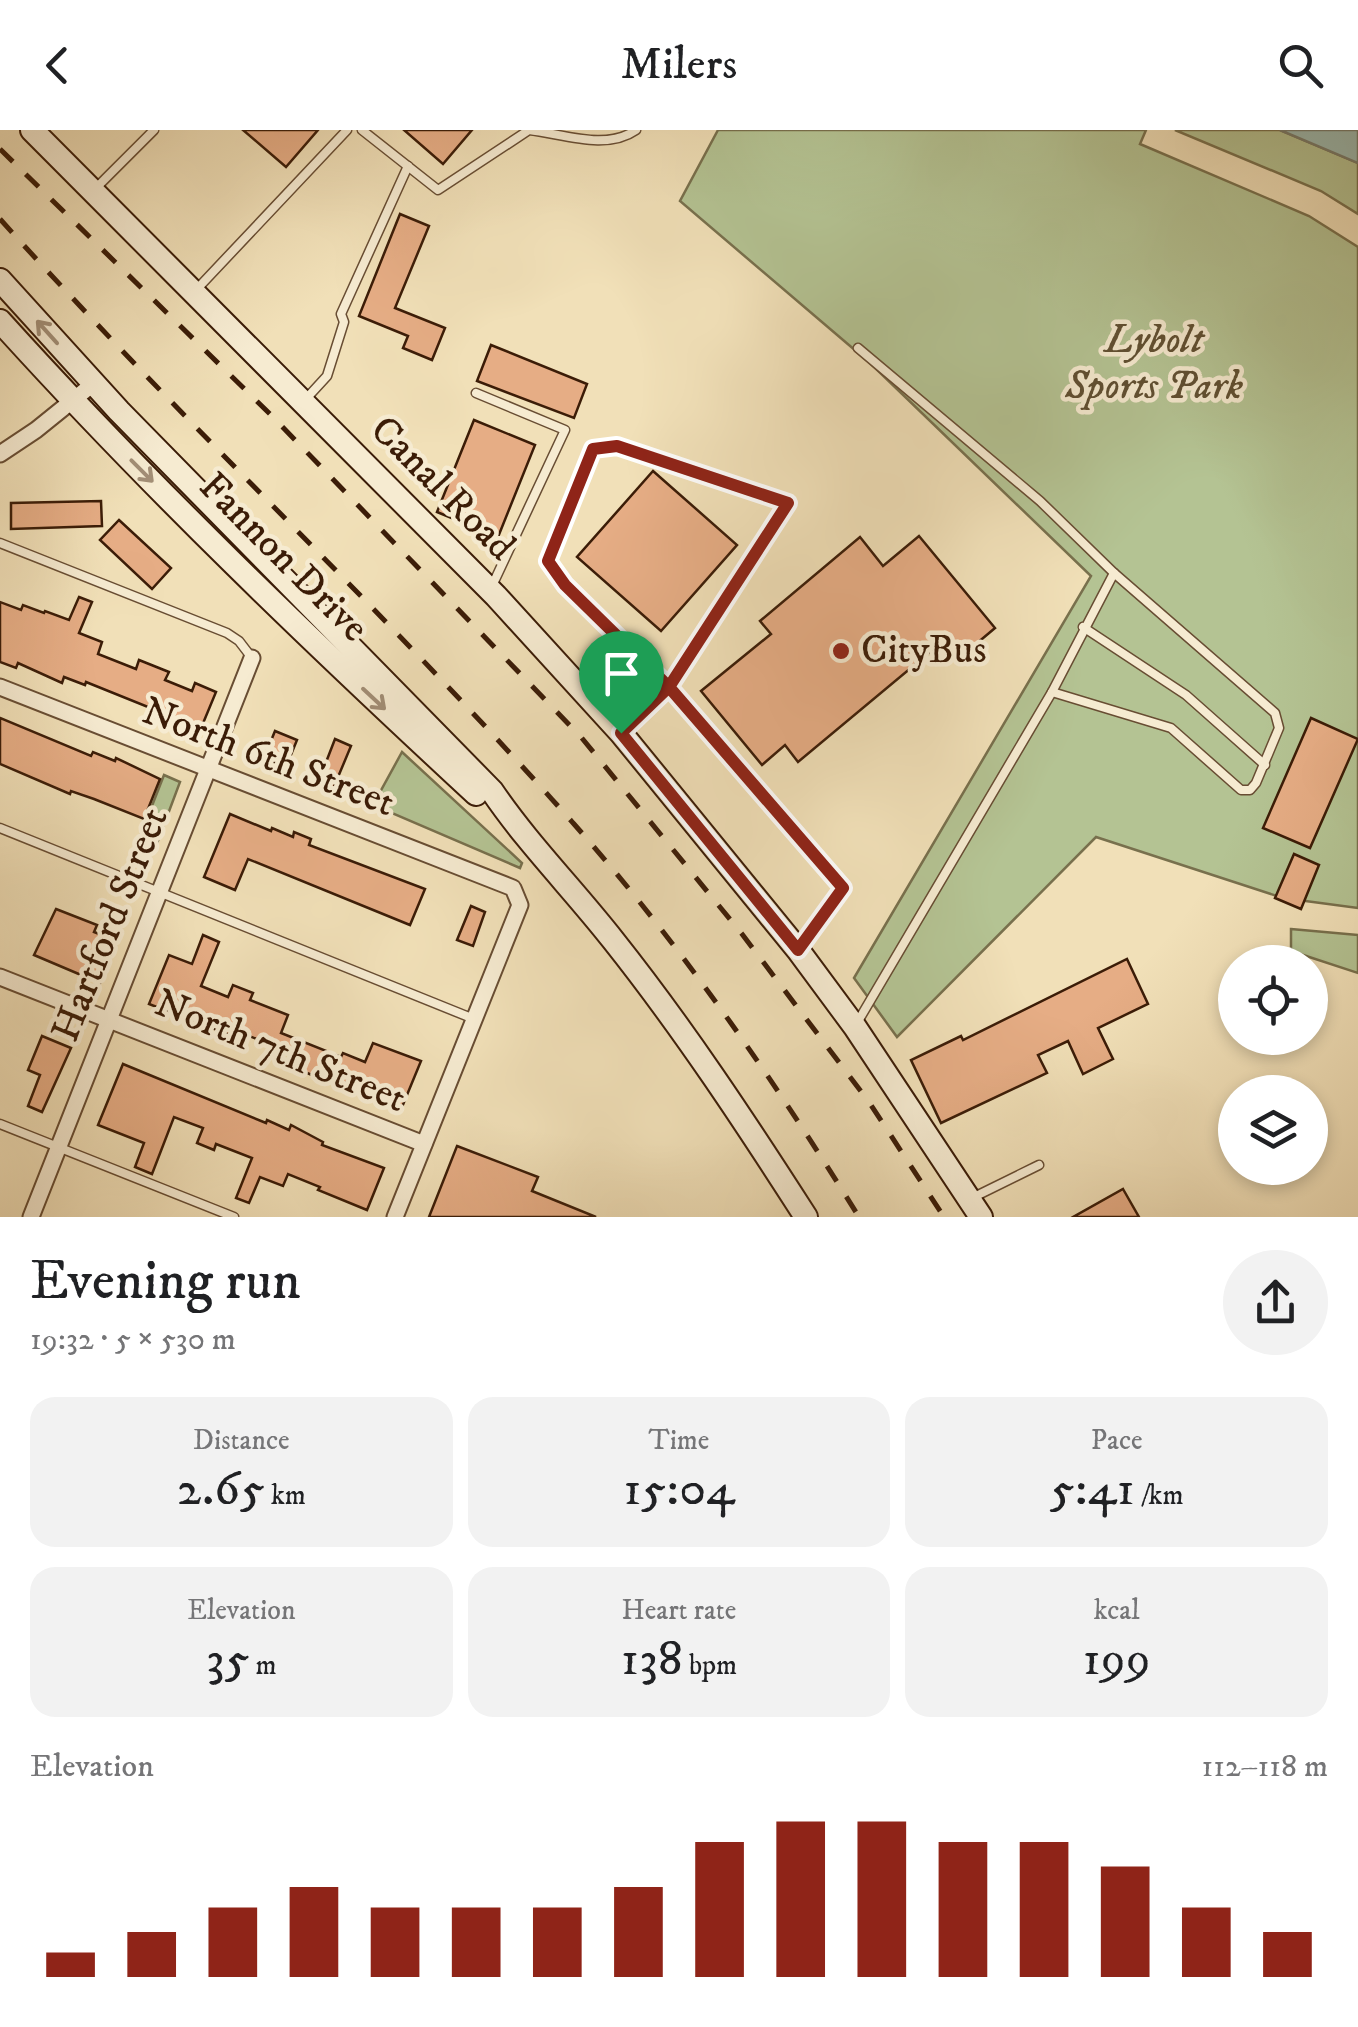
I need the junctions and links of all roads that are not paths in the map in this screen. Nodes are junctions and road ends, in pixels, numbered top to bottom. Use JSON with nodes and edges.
{"nodes":[{"id":1,"x":32,"y":130,"type":"edge"},
{"id":2,"x":154,"y":130,"type":"edge"},
{"id":3,"x":346,"y":130,"type":"edge"},
{"id":4,"x":362,"y":130,"type":"edge"},
{"id":5,"x":636,"y":130,"type":"edge"},
{"id":6,"x":563,"y":132,"type":"edge"},
{"id":7,"x":408,"y":166,"type":"junction"},
{"id":8,"x":93,"y":191,"type":"junction"},
{"id":9,"x":0,"y":280,"type":"edge"},
{"id":10,"x":194,"y":293,"type":"junction"},
{"id":11,"x":0,"y":321,"type":"edge"},
{"id":12,"x":858,"y":348,"type":"dead end"},
{"id":13,"x":93,"y":384,"type":"junction"},
{"id":14,"x":476,"y":393,"type":"dead end"},
{"id":15,"x":73,"y":402,"type":"junction"},
{"id":16,"x":303,"y":402,"type":"junction"},
{"id":17,"x":0,"y":454,"type":"edge"},
{"id":18,"x":0,"y":543,"type":"edge"},
{"id":19,"x":1114,"y":573,"type":"junction"},
{"id":20,"x":490,"y":590,"type":"junction"},
{"id":21,"x":1084,"y":628,"type":"junction"},
{"id":22,"x":252,"y":658,"type":"joint"},
{"id":23,"x":669,"y":687,"type":"junction"},
{"id":24,"x":0,"y":688,"type":"edge"},
{"id":25,"x":1052,"y":692,"type":"junction"},
{"id":26,"x":621,"y":733,"type":"junction"},
{"id":27,"x":1265,"y":765,"type":"junction"},
{"id":28,"x":208,"y":769,"type":"junction"},
{"id":29,"x":513,"y":822,"type":"junction"},
{"id":30,"x":0,"y":828,"type":"edge"},
{"id":31,"x":159,"y":893,"type":"junction"},
{"id":32,"x":798,"y":950,"type":"junction"},
{"id":33,"x":0,"y":977,"type":"edge"},
{"id":34,"x":109,"y":1020,"type":"junction"},
{"id":35,"x":476,"y":1020,"type":"junction"},
{"id":36,"x":855,"y":1027,"type":"junction"},
{"id":37,"x":0,"y":1124,"type":"edge"},
{"id":38,"x":424,"y":1144,"type":"junction"},
{"id":39,"x":59,"y":1147,"type":"junction"},
{"id":40,"x":1039,"y":1165,"type":"dead end"},
{"id":41,"x":976,"y":1208,"type":"edge"},
{"id":42,"x":31,"y":1217,"type":"edge"},
{"id":43,"x":234,"y":1217,"type":"edge"},
{"id":44,"x":396,"y":1217,"type":"edge"},
{"id":45,"x":806,"y":1217,"type":"edge"}],
"edges":[{"from":1,"to":8,"type":"street","name":"Canal Road"},
{"from":2,"to":8,"type":"lane"},
{"from":3,"to":10,"type":"lane"},
{"from":4,"to":7,"type":"lane"},
{"from":5,"to":6,"type":"lane"},
{"from":6,"to":7,"type":"lane"},
{"from":7,"to":16,"type":"lane"},
{"from":8,"to":10,"type":"street","name":"Canal Road"},
{"from":13,"to":9,"type":"street","name":"Fannon Drive","one_way":true},
{"from":10,"to":16,"type":"street","name":"Canal Road"},
{"from":11,"to":15,"type":"street","name":"Fannon Drive"},
{"from":12,"to":19,"type":"lane"},
{"from":13,"to":15,"type":"street"},
{"from":13,"to":29,"type":"street","name":"Fannon Drive"},
{"from":14,"to":20,"type":"lane"},
{"from":15,"to":17,"type":"street"},
{"from":15,"to":29,"type":"street","name":"Fannon Drive","one_way":true},
{"from":16,"to":20,"type":"street","name":"Canal Road"},
{"from":18,"to":22,"type":"lane"},
{"from":19,"to":21,"type":"lane"},
{"from":19,"to":27,"type":"lane"},
{"from":20,"to":26,"type":"street","name":"Canal Road"},
{"from":21,"to":25,"type":"lane"},
{"from":21,"to":27,"type":"lane"},
{"from":22,"to":28,"type":"street","name":"Hartford Street"},
{"from":23,"to":23,"type":"lane"},
{"from":23,"to":26,"type":"lane"},
{"from":23,"to":32,"type":"lane"},
{"from":24,"to":28,"type":"street","name":"North 6th Street"},
{"from":25,"to":27,"type":"lane"},
{"from":25,"to":36,"type":"lane"},
{"from":26,"to":32,"type":"street","name":"Canal Road"},
{"from":28,"to":31,"type":"street","name":"Hartford Street"},
{"from":28,"to":35,"type":"street","name":"North 6th Street"},
{"from":29,"to":45,"type":"street","name":"Fannon Drive"},
{"from":30,"to":31,"type":"lane"},
{"from":31,"to":34,"type":"street","name":"Hartford Street"},
{"from":31,"to":35,"type":"lane"},
{"from":32,"to":36,"type":"street","name":"Canal Road"},
{"from":33,"to":34,"type":"street","name":"North 7th Street"},
{"from":34,"to":38,"type":"street","name":"North 7th Street"},
{"from":34,"to":39,"type":"street","name":"Hartford Street"},
{"from":35,"to":38,"type":"street"},
{"from":36,"to":41,"type":"street","name":"Canal Road"},
{"from":37,"to":39,"type":"lane"},
{"from":38,"to":44,"type":"street"},
{"from":39,"to":42,"type":"street","name":"Hartford Street"},
{"from":39,"to":43,"type":"lane"},
{"from":40,"to":41,"type":"lane"}]}
